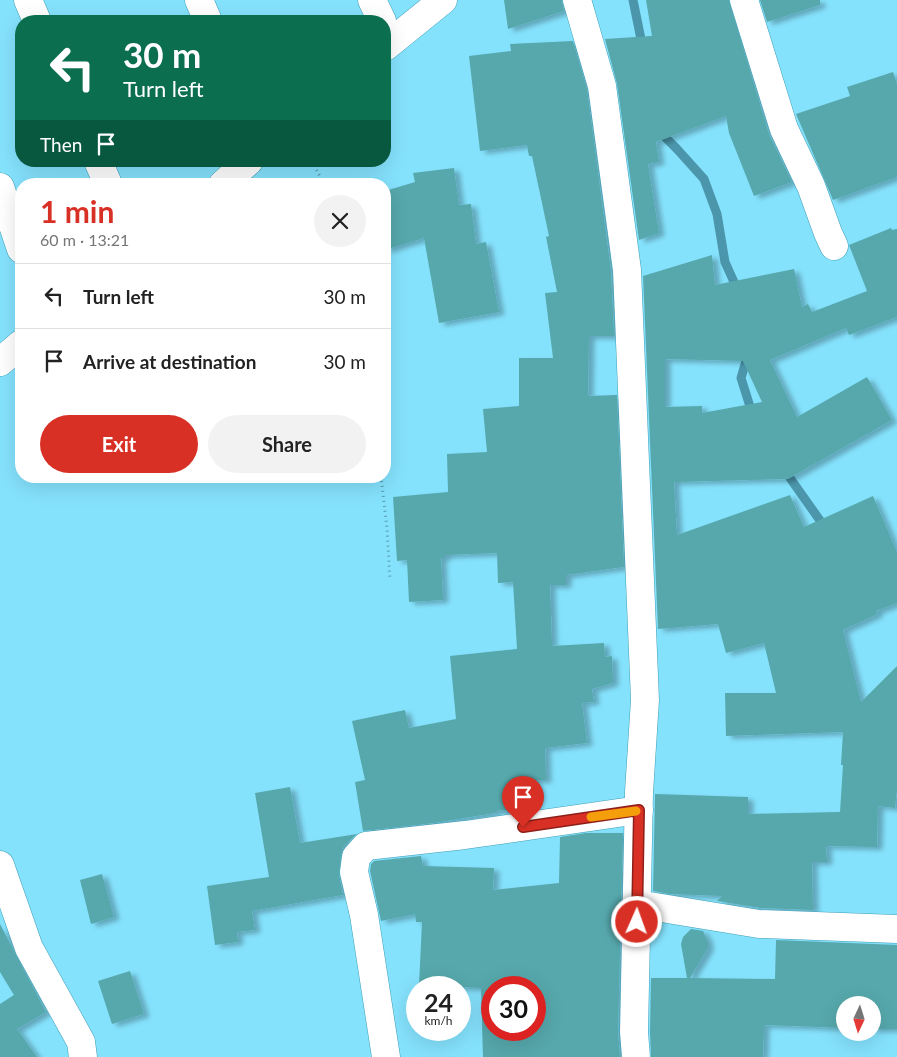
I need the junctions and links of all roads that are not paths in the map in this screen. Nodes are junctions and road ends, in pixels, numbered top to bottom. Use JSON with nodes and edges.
{"nodes":[{"id":1,"x":28,"y":0,"type":"edge"},
{"id":2,"x":199,"y":0,"type":"edge"},
{"id":3,"x":372,"y":0,"type":"edge"},
{"id":4,"x":443,"y":0,"type":"edge"},
{"id":5,"x":577,"y":0,"type":"edge"},
{"id":6,"x":744,"y":0,"type":"edge"},
{"id":7,"x":34,"y":15,"type":"edge"},
{"id":8,"x":205,"y":15,"type":"edge"},
{"id":9,"x":378,"y":15,"type":"edge"},
{"id":10,"x":391,"y":31,"type":"edge"},
{"id":11,"x":242,"y":167,"type":"edge"},
{"id":12,"x":230,"y":178,"type":"edge"},
{"id":13,"x":0,"y":188,"type":"edge"},
{"id":14,"x":15,"y":231,"type":"edge"},
{"id":15,"x":834,"y":246,"type":"dead end"},
{"id":16,"x":15,"y":349,"type":"edge"},
{"id":17,"x":0,"y":362,"type":"edge"},
{"id":18,"x":639,"y":810,"type":"junction"},
{"id":19,"x":0,"y":865,"type":"edge"},
{"id":20,"x":637,"y":904,"type":"junction"},
{"id":21,"x":897,"y":930,"type":"edge"},
{"id":22,"x":83,"y":1057,"type":"edge"},
{"id":23,"x":386,"y":1057,"type":"edge"},
{"id":24,"x":636,"y":1057,"type":"edge"}],
"edges":[{"from":1,"to":7,"type":"street"},
{"from":2,"to":8,"type":"street"},
{"from":3,"to":9,"type":"street"},
{"from":4,"to":10,"type":"street"},
{"from":5,"to":18,"type":"street"},
{"from":6,"to":15,"type":"street"},
{"from":11,"to":12,"type":"street"},
{"from":13,"to":14,"type":"street"},
{"from":16,"to":17,"type":"street"},
{"from":18,"to":20,"type":"street"},
{"from":18,"to":23,"type":"street"},
{"from":19,"to":22,"type":"street"},
{"from":20,"to":21,"type":"street"},
{"from":20,"to":24,"type":"street"}]}
